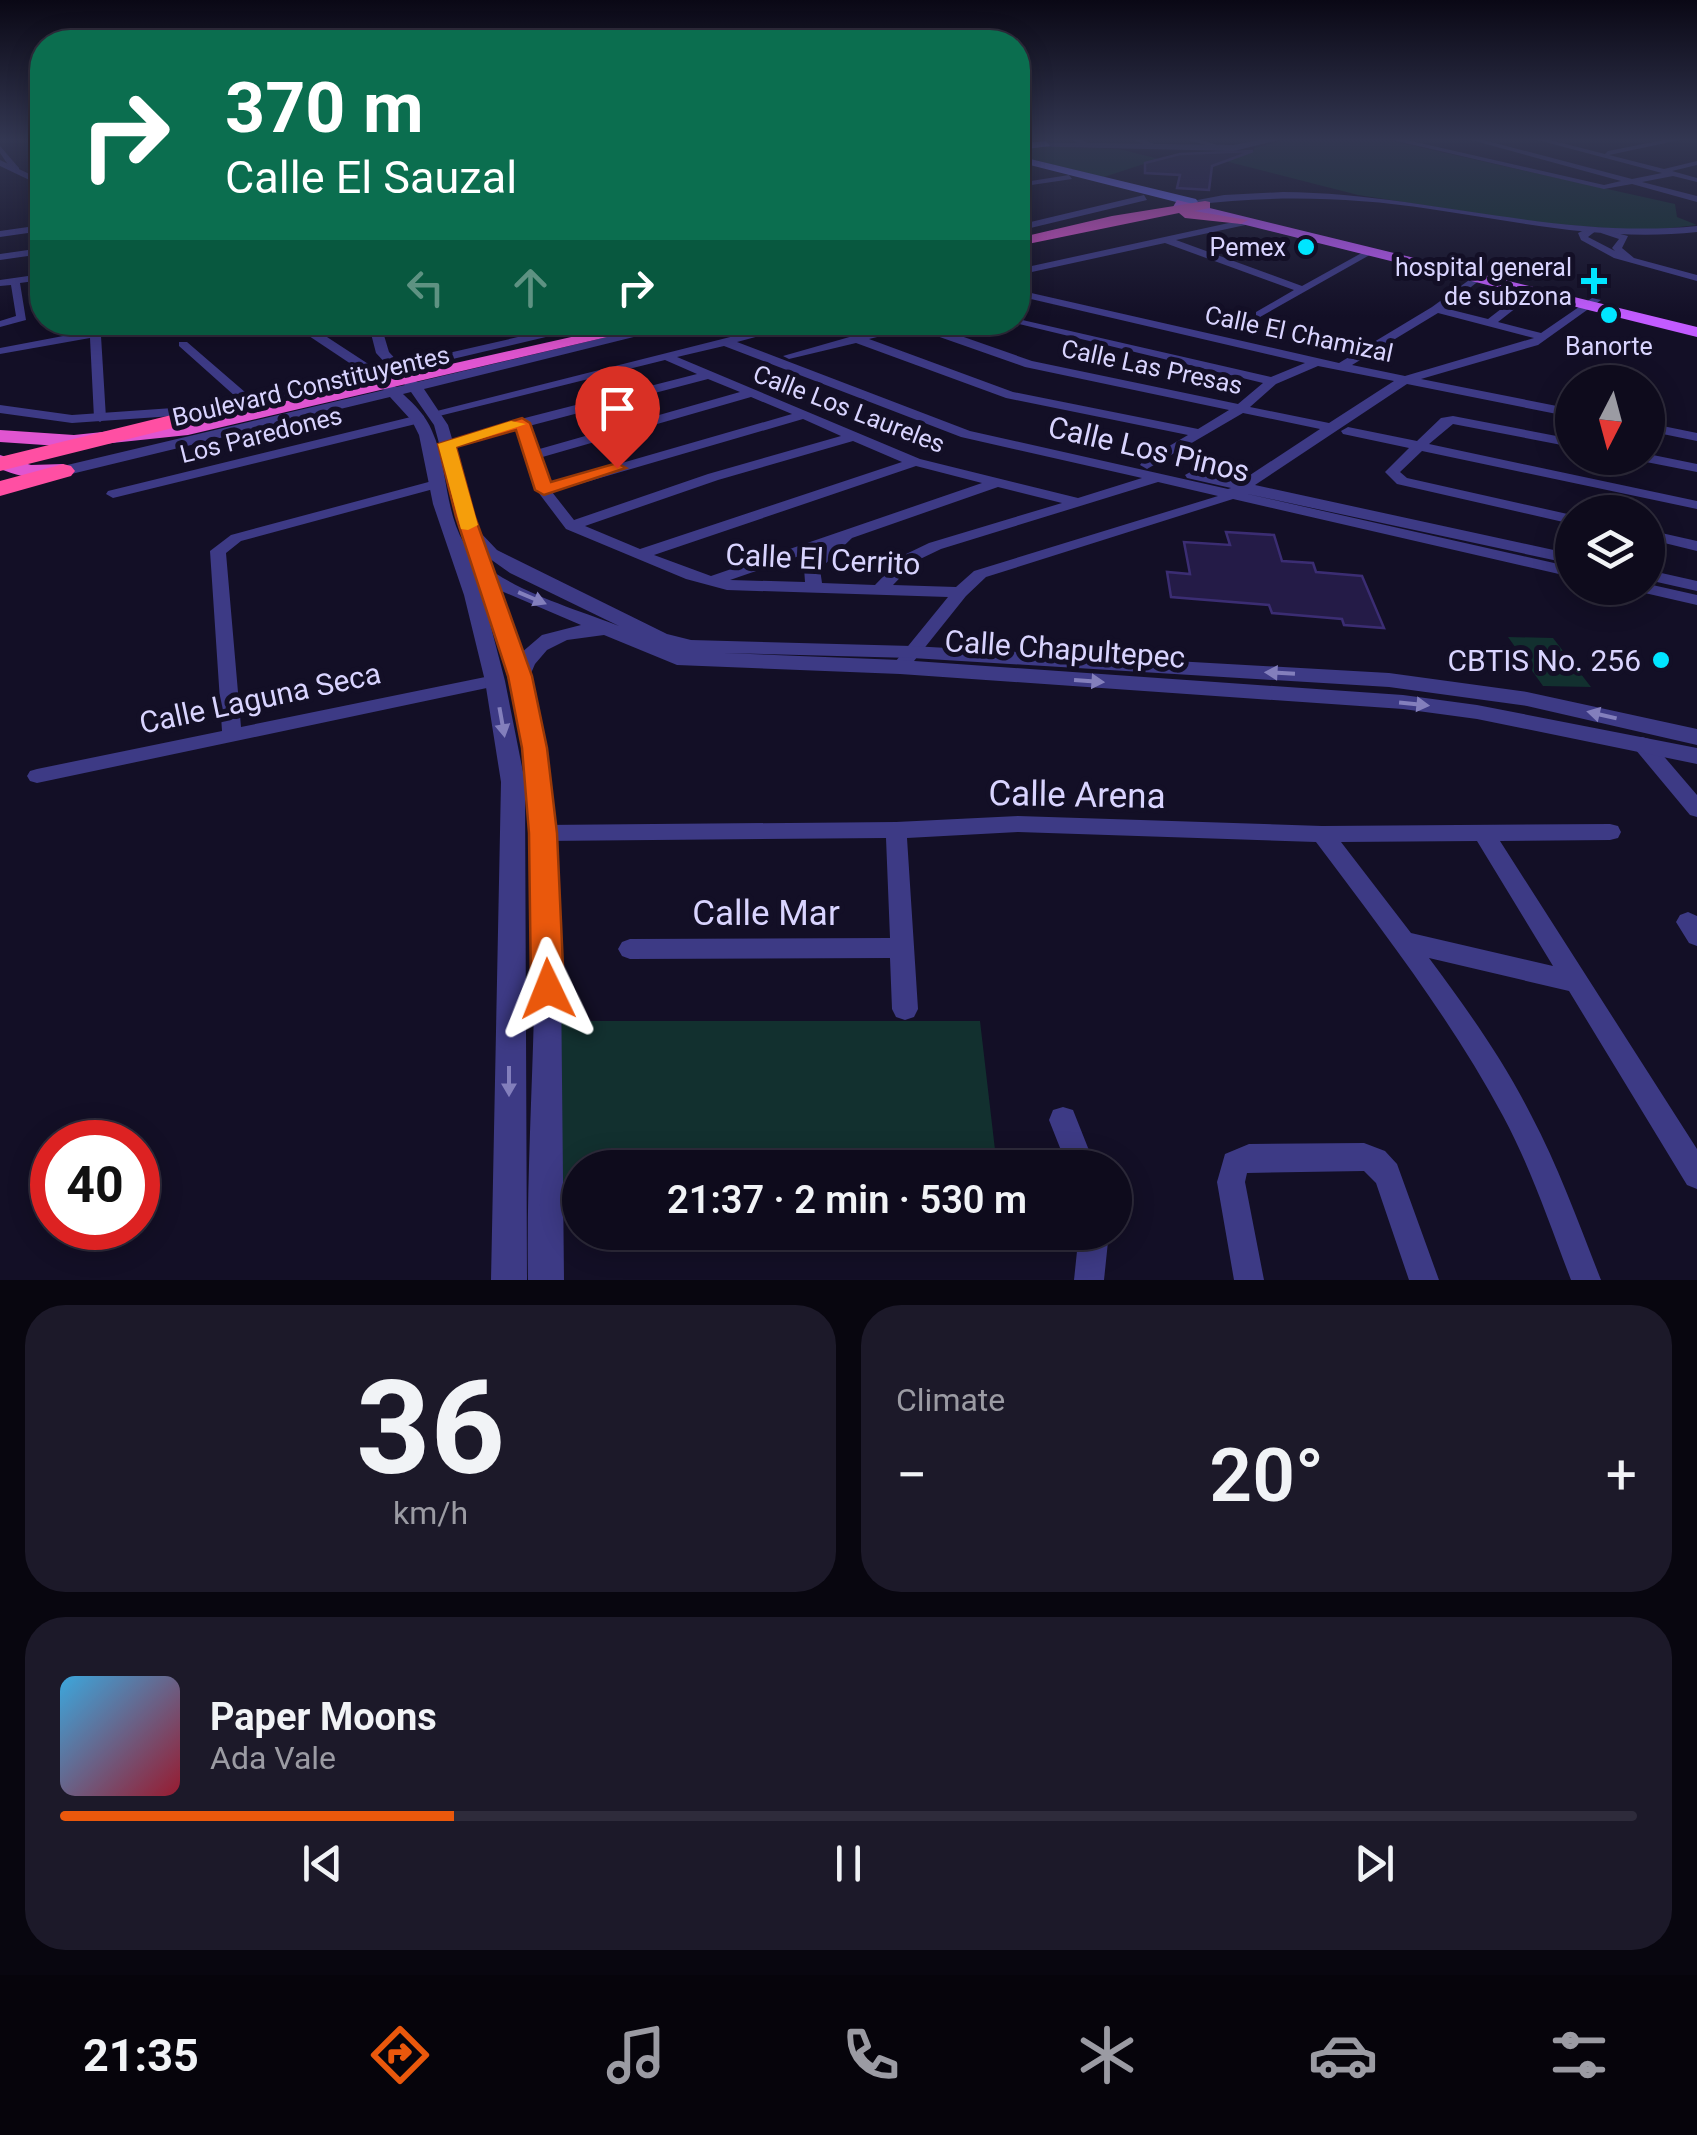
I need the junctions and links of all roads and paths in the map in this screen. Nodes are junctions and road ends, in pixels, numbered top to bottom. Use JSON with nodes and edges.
{"nodes":[{"id":1,"x":1133,"y":198,"type":"edge"},
{"id":2,"x":1141,"y":198,"type":"edge"},
{"id":3,"x":1153,"y":198,"type":"edge"},
{"id":4,"x":1175,"y":198,"type":"edge"},
{"id":5,"x":1175,"y":198,"type":"edge"},
{"id":6,"x":1227,"y":198,"type":"edge"},
{"id":7,"x":1271,"y":198,"type":"edge"},
{"id":8,"x":1332,"y":198,"type":"edge"},
{"id":9,"x":1341,"y":198,"type":"edge"},
{"id":10,"x":1238,"y":199,"type":"junction"},
{"id":11,"x":1196,"y":203,"type":"junction"},
{"id":12,"x":1134,"y":216,"type":"junction"},
{"id":13,"x":1245,"y":219,"type":"junction"},
{"id":14,"x":1086,"y":220,"type":"junction"},
{"id":15,"x":1030,"y":228,"type":"edge"},
{"id":16,"x":30,"y":229,"type":"edge"},
{"id":17,"x":1,"y":230,"type":"edge"},
{"id":18,"x":1030,"y":230,"type":"edge"},
{"id":19,"x":1030,"y":230,"type":"edge"},
{"id":20,"x":1604,"y":232,"type":"junction"},
{"id":21,"x":1697,"y":232,"type":"edge"},
{"id":22,"x":1591,"y":239,"type":"junction"},
{"id":23,"x":1167,"y":240,"type":"junction"},
{"id":24,"x":1620,"y":245,"type":"junction"},
{"id":25,"x":1370,"y":252,"type":"junction"},
{"id":26,"x":30,"y":253,"type":"edge"},
{"id":27,"x":0,"y":257,"type":"edge"},
{"id":28,"x":1632,"y":261,"type":"junction"},
{"id":29,"x":1030,"y":269,"type":"edge"},
{"id":30,"x":1476,"y":278,"type":"junction"},
{"id":31,"x":1697,"y":278,"type":"edge"},
{"id":32,"x":30,"y":279,"type":"edge"},
{"id":33,"x":15,"y":281,"type":"junction"},
{"id":34,"x":0,"y":284,"type":"edge"},
{"id":35,"x":1303,"y":290,"type":"junction"},
{"id":36,"x":1530,"y":291,"type":"junction"},
{"id":37,"x":1030,"y":297,"type":"edge"},
{"id":38,"x":1592,"y":302,"type":"junction"},
{"id":39,"x":1436,"y":309,"type":"junction"},
{"id":40,"x":1260,"y":314,"type":"dead end"},
{"id":41,"x":1490,"y":323,"type":"junction"},
{"id":42,"x":0,"y":324,"type":"edge"},
{"id":43,"x":1030,"y":325,"type":"edge"},
{"id":44,"x":1697,"y":328,"type":"edge"},
{"id":45,"x":89,"y":335,"type":"edge"},
{"id":46,"x":95,"y":335,"type":"edge"},
{"id":47,"x":318,"y":335,"type":"edge"},
{"id":48,"x":377,"y":335,"type":"edge"},
{"id":49,"x":533,"y":335,"type":"edge"},
{"id":50,"x":578,"y":335,"type":"edge"},
{"id":51,"x":581,"y":335,"type":"edge"},
{"id":52,"x":633,"y":335,"type":"edge"},
{"id":53,"x":749,"y":335,"type":"edge"},
{"id":54,"x":871,"y":335,"type":"edge"},
{"id":55,"x":948,"y":335,"type":"edge"},
{"id":56,"x":744,"y":337,"type":"junction"},
{"id":57,"x":1544,"y":337,"type":"junction"},
{"id":58,"x":857,"y":339,"type":"junction"},
{"id":59,"x":725,"y":342,"type":"junction"},
{"id":60,"x":182,"y":344,"type":"dead end"},
{"id":61,"x":0,"y":351,"type":"edge"},
{"id":62,"x":788,"y":356,"type":"junction"},
{"id":63,"x":667,"y":358,"type":"junction"},
{"id":64,"x":442,"y":359,"type":"junction"},
{"id":65,"x":1317,"y":362,"type":"junction"},
{"id":66,"x":1341,"y":367,"type":"junction"},
{"id":67,"x":387,"y":372,"type":"junction"},
{"id":68,"x":704,"y":376,"type":"junction"},
{"id":69,"x":457,"y":377,"type":"junction"},
{"id":70,"x":1404,"y":380,"type":"junction"},
{"id":71,"x":1272,"y":381,"type":"junction"},
{"id":72,"x":287,"y":393,"type":"junction"},
{"id":73,"x":748,"y":394,"type":"junction"},
{"id":74,"x":258,"y":404,"type":"junction"},
{"id":75,"x":1240,"y":408,"type":"junction"},
{"id":76,"x":0,"y":409,"type":"edge"},
{"id":77,"x":1555,"y":409,"type":"edge"},
{"id":78,"x":304,"y":412,"type":"junction"},
{"id":79,"x":422,"y":415,"type":"junction"},
{"id":80,"x":800,"y":416,"type":"junction"},
{"id":81,"x":100,"y":418,"type":"junction"},
{"id":82,"x":231,"y":421,"type":"junction"},
{"id":83,"x":522,"y":423,"type":"junction"},
{"id":84,"x":0,"y":425,"type":"edge"},
{"id":85,"x":1340,"y":429,"type":"junction"},
{"id":86,"x":1665,"y":430,"type":"edge"},
{"id":87,"x":1200,"y":433,"type":"junction"},
{"id":88,"x":0,"y":436,"type":"edge"},
{"id":89,"x":1697,"y":436,"type":"edge"},
{"id":90,"x":851,"y":437,"type":"junction"},
{"id":91,"x":1555,"y":440,"type":"edge"},
{"id":92,"x":447,"y":444,"type":"junction"},
{"id":93,"x":1422,"y":446,"type":"junction"},
{"id":94,"x":532,"y":456,"type":"junction"},
{"id":95,"x":915,"y":462,"type":"junction"},
{"id":96,"x":1665,"y":462,"type":"edge"},
{"id":97,"x":1697,"y":468,"type":"edge"},
{"id":98,"x":0,"y":472,"type":"edge"},
{"id":99,"x":63,"y":472,"type":"joint"},
{"id":100,"x":1152,"y":472,"type":"junction"},
{"id":101,"x":995,"y":482,"type":"junction"},
{"id":102,"x":436,"y":484,"type":"junction"},
{"id":103,"x":1248,"y":486,"type":"junction"},
{"id":104,"x":544,"y":490,"type":"junction"},
{"id":105,"x":113,"y":494,"type":"dead end"},
{"id":106,"x":1232,"y":496,"type":"junction"},
{"id":107,"x":1077,"y":502,"type":"junction"},
{"id":108,"x":1697,"y":505,"type":"edge"},
{"id":109,"x":1555,"y":515,"type":"edge"},
{"id":110,"x":571,"y":526,"type":"junction"},
{"id":111,"x":852,"y":531,"type":"junction"},
{"id":112,"x":462,"y":538,"type":"junction"},
{"id":113,"x":1665,"y":539,"type":"edge"},
{"id":114,"x":1697,"y":546,"type":"edge"},
{"id":115,"x":640,"y":554,"type":"junction"},
{"id":116,"x":1555,"y":555,"type":"edge"},
{"id":117,"x":516,"y":568,"type":"junction"},
{"id":118,"x":1555,"y":568,"type":"edge"},
{"id":119,"x":1665,"y":579,"type":"edge"},
{"id":120,"x":710,"y":582,"type":"junction"},
{"id":121,"x":479,"y":586,"type":"junction"},
{"id":122,"x":1697,"y":586,"type":"edge"},
{"id":123,"x":814,"y":588,"type":"junction"},
{"id":124,"x":880,"y":590,"type":"junction"},
{"id":125,"x":960,"y":592,"type":"junction"},
{"id":126,"x":1665,"y":593,"type":"edge"},
{"id":127,"x":1697,"y":600,"type":"edge"},
{"id":128,"x":613,"y":634,"type":"junction"},
{"id":129,"x":906,"y":660,"type":"junction"},
{"id":130,"x":508,"y":678,"type":"junction"},
{"id":131,"x":232,"y":734,"type":"junction"},
{"id":132,"x":1697,"y":737,"type":"edge"},
{"id":133,"x":1642,"y":744,"type":"junction"},
{"id":134,"x":1697,"y":756,"type":"edge"},
{"id":135,"x":36,"y":776,"type":"dead end"},
{"id":136,"x":1696,"y":806,"type":"edge"},
{"id":137,"x":896,"y":830,"type":"junction"},
{"id":138,"x":1610,"y":832,"type":"dead end"},
{"id":139,"x":543,"y":833,"type":"junction"},
{"id":140,"x":1484,"y":833,"type":"junction"},
{"id":141,"x":1322,"y":834,"type":"junction"},
{"id":142,"x":1406,"y":942,"type":"junction"},
{"id":143,"x":902,"y":948,"type":"junction"},
{"id":144,"x":630,"y":949,"type":"dead end"},
{"id":145,"x":1575,"y":982,"type":"junction"},
{"id":146,"x":548,"y":989,"type":"junction"},
{"id":147,"x":509,"y":996,"type":"junction"},
{"id":148,"x":905,"y":1010,"type":"dead end"},
{"id":149,"x":1063,"y":1120,"type":"dead end"},
{"id":150,"x":1075,"y":1150,"type":"edge"},
{"id":151,"x":1697,"y":1175,"type":"edge"},
{"id":152,"x":1092,"y":1250,"type":"edge"},
{"id":153,"x":509,"y":1280,"type":"edge"},
{"id":154,"x":546,"y":1280,"type":"edge"},
{"id":155,"x":1089,"y":1280,"type":"edge"},
{"id":156,"x":1249,"y":1280,"type":"edge"},
{"id":157,"x":1424,"y":1280,"type":"edge"},
{"id":158,"x":1586,"y":1280,"type":"edge"}],
"edges":[{"from":1,"to":15,"type":"street"},
{"from":2,"to":14,"type":"highway"},
{"from":3,"to":11,"type":"main road"},
{"from":4,"to":11,"type":"main road"},
{"from":5,"to":11,"type":"main road"},
{"from":6,"to":11,"type":"street"},
{"from":7,"to":10,"type":"street"},
{"from":8,"to":22,"type":"street"},
{"from":9,"to":22,"type":"street"},
{"from":10,"to":11,"type":"street"},
{"from":10,"to":13,"type":"main road"},
{"from":11,"to":12,"type":"highway"},
{"from":11,"to":13,"type":"main road"},
{"from":11,"to":14,"type":"highway"},
{"from":12,"to":13,"type":"highway"},
{"from":12,"to":19,"type":"highway"},
{"from":13,"to":23,"type":"street"},
{"from":13,"to":25,"type":"main road"},
{"from":13,"to":38,"type":"main road"},
{"from":14,"to":18,"type":"highway"},
{"from":16,"to":17,"type":"street"},
{"from":20,"to":21,"type":"street"},
{"from":20,"to":22,"type":"street"},
{"from":20,"to":24,"type":"street"},
{"from":21,"to":24,"type":"street"},
{"from":22,"to":24,"type":"street"},
{"from":22,"to":28,"type":"street"},
{"from":23,"to":29,"type":"street"},
{"from":23,"to":35,"type":"street"},
{"from":24,"to":28,"type":"street"},
{"from":25,"to":30,"type":"main road"},
{"from":25,"to":35,"type":"street"},
{"from":26,"to":27,"type":"street"},
{"from":28,"to":31,"type":"street"},
{"from":30,"to":36,"type":"main road"},
{"from":30,"to":39,"type":"street"},
{"from":32,"to":33,"type":"street"},
{"from":33,"to":34,"type":"street"},
{"from":33,"to":42,"type":"street"},
{"from":35,"to":40,"type":"street"},
{"from":36,"to":38,"type":"main road"},
{"from":36,"to":41,"type":"street"},
{"from":37,"to":65,"type":"street","name":"Calle El Chamizal"},
{"from":38,"to":44,"type":"main road"},
{"from":38,"to":57,"type":"street"},
{"from":39,"to":41,"type":"street"},
{"from":39,"to":66,"type":"street"},
{"from":41,"to":57,"type":"street"},
{"from":43,"to":71,"type":"street"},
{"from":45,"to":61,"type":"street"},
{"from":46,"to":81,"type":"street"},
{"from":47,"to":67,"type":"street"},
{"from":48,"to":67,"type":"street"},
{"from":49,"to":64,"type":"street","name":"Boulevard Constituyentes"},
{"from":50,"to":74,"type":"highway","name":"Boulevard Constituyentes"},
{"from":51,"to":82,"type":"highway"},
{"from":52,"to":69,"type":"street","name":"Boulevard Constituyentes"},
{"from":53,"to":56,"type":"street","name":"Los Paredones"},
{"from":54,"to":58,"type":"street"},
{"from":55,"to":75,"type":"street","name":"Calle Las Presas"},
{"from":56,"to":59,"type":"street","name":"Los Paredones"},
{"from":56,"to":62,"type":"street","name":"Calle Los Pinos"},
{"from":57,"to":70,"type":"street"},
{"from":58,"to":62,"type":"street"},
{"from":58,"to":87,"type":"street"},
{"from":59,"to":63,"type":"street","name":"Los Paredones"},
{"from":59,"to":100,"type":"street","name":"Calle Los Pinos"},
{"from":60,"to":74,"type":"street"},
{"from":62,"to":100,"type":"street","name":"Calle Los Pinos"},
{"from":63,"to":68,"type":"street","name":"Calle Los Laureles"},
{"from":63,"to":79,"type":"street","name":"Los Paredones"},
{"from":64,"to":67,"type":"street","name":"Boulevard Constituyentes"},
{"from":64,"to":69,"type":"street"},
{"from":65,"to":66,"type":"street","name":"Calle El Chamizal"},
{"from":65,"to":71,"type":"street"},
{"from":66,"to":70,"type":"street","name":"Calle El Chamizal"},
{"from":67,"to":69,"type":"street","name":"Boulevard Constituyentes"},
{"from":67,"to":72,"type":"street","name":"Boulevard Constituyentes"},
{"from":67,"to":78,"type":"street","name":"Boulevard Constituyentes"},
{"from":67,"to":79,"type":"street"},
{"from":68,"to":73,"type":"street","name":"Calle Los Laureles"},
{"from":68,"to":83,"type":"street"},
{"from":70,"to":77,"type":"street","name":"Calle El Chamizal"},
{"from":70,"to":85,"type":"street"},
{"from":71,"to":75,"type":"street"},
{"from":72,"to":74,"type":"street","name":"Boulevard Constituyentes"},
{"from":72,"to":78,"type":"street"},
{"from":73,"to":80,"type":"street","name":"Calle Los Laureles"},
{"from":73,"to":94,"type":"street"},
{"from":74,"to":81,"type":"street","name":"Boulevard Constituyentes"},
{"from":74,"to":84,"type":"highway"},
{"from":74,"to":98,"type":"highway"},
{"from":75,"to":85,"type":"street","name":"Calle Las Presas"},
{"from":75,"to":87,"type":"street"},
{"from":76,"to":81,"type":"street","name":"Boulevard Constituyentes"},
{"from":78,"to":79,"type":"street"},
{"from":78,"to":99,"type":"street","name":"Boulevard Constituyentes"},
{"from":79,"to":92,"type":"street"},
{"from":79,"to":102,"type":"street"},
{"from":79,"to":105,"type":"street","name":"Los Paredones"},
{"from":80,"to":90,"type":"street","name":"Calle Los Laureles"},
{"from":80,"to":104,"type":"street"},
{"from":82,"to":88,"type":"highway"},
{"from":82,"to":98,"type":"highway"},
{"from":83,"to":92,"type":"street"},
{"from":83,"to":94,"type":"street"},
{"from":85,"to":93,"type":"street","name":"Calle Las Presas"},
{"from":85,"to":103,"type":"street"},
{"from":86,"to":89,"type":"street"},
{"from":87,"to":100,"type":"street"},
{"from":90,"to":95,"type":"street","name":"Calle Los Laureles"},
{"from":90,"to":110,"type":"street"},
{"from":91,"to":93,"type":"street"},
{"from":92,"to":112,"type":"street"},
{"from":93,"to":108,"type":"street","name":"Calle Las Presas"},
{"from":93,"to":109,"type":"street"},
{"from":94,"to":104,"type":"street"},
{"from":95,"to":101,"type":"street","name":"Calle Los Laureles"},
{"from":95,"to":115,"type":"street"},
{"from":96,"to":97,"type":"street"},
{"from":98,"to":99,"type":"highway"},
{"from":100,"to":103,"type":"street","name":"Calle Los Pinos"},
{"from":100,"to":106,"type":"street","name":"Calle Los Pinos"},
{"from":100,"to":107,"type":"street"},
{"from":101,"to":107,"type":"street","name":"Calle Los Laureles"},
{"from":101,"to":111,"type":"street"},
{"from":102,"to":112,"type":"street"},
{"from":102,"to":131,"type":"street"},
{"from":103,"to":106,"type":"street"},
{"from":103,"to":116,"type":"street","name":"Calle Los Pinos"},
{"from":104,"to":110,"type":"street"},
{"from":106,"to":118,"type":"street","name":"Calle Los Pinos"},
{"from":106,"to":125,"type":"street"},
{"from":107,"to":124,"type":"street"},
{"from":110,"to":115,"type":"street","name":"Calle El Cerrito"},
{"from":111,"to":120,"type":"street"},
{"from":111,"to":123,"type":"street"},
{"from":112,"to":117,"type":"street","name":"Calle Chapultepec"},
{"from":112,"to":121,"type":"street"},
{"from":113,"to":114,"type":"street"},
{"from":115,"to":120,"type":"street","name":"Calle El Cerrito"},
{"from":117,"to":121,"type":"street"},
{"from":117,"to":129,"type":"street","name":"Calle Chapultepec"},
{"from":119,"to":122,"type":"street"},
{"from":120,"to":123,"type":"street","name":"Calle El Cerrito"},
{"from":121,"to":128,"type":"street","name":"Calle Chapultepec","one_way":true},
{"from":121,"to":130,"type":"street"},
{"from":123,"to":124,"type":"street","name":"Calle El Cerrito"},
{"from":124,"to":125,"type":"street","name":"Calle El Cerrito"},
{"from":125,"to":129,"type":"street"},
{"from":126,"to":127,"type":"street"},
{"from":128,"to":129,"type":"street","name":"Calle Chapultepec"},
{"from":128,"to":130,"type":"street"},
{"from":132,"to":129,"type":"street","name":"Calle Chapultepec","one_way":true},
{"from":129,"to":133,"type":"street","name":"Calle Chapultepec","one_way":true},
{"from":130,"to":131,"type":"street","name":"Calle Laguna Seca"},
{"from":130,"to":139,"type":"street"},
{"from":130,"to":147,"type":"street","one_way":true},
{"from":131,"to":135,"type":"street","name":"Calle Laguna Seca"},
{"from":133,"to":134,"type":"street","name":"Calle Chapultepec"},
{"from":133,"to":136,"type":"street"},
{"from":137,"to":139,"type":"street","name":"Calle Arena"},
{"from":137,"to":141,"type":"street","name":"Calle Arena"},
{"from":137,"to":143,"type":"street"},
{"from":138,"to":140,"type":"street","name":"Calle Arena"},
{"from":139,"to":146,"type":"street"},
{"from":140,"to":141,"type":"street","name":"Calle Arena"},
{"from":140,"to":145,"type":"street"},
{"from":141,"to":142,"type":"street"},
{"from":142,"to":145,"type":"street"},
{"from":142,"to":158,"type":"street"},
{"from":143,"to":144,"type":"street","name":"Calle Mar"},
{"from":143,"to":148,"type":"street"},
{"from":145,"to":151,"type":"street"},
{"from":146,"to":147,"type":"street"},
{"from":146,"to":154,"type":"street"},
{"from":147,"to":153,"type":"street","one_way":true},
{"from":149,"to":150,"type":"street"},
{"from":152,"to":155,"type":"street"},
{"from":156,"to":157,"type":"street"}]}
